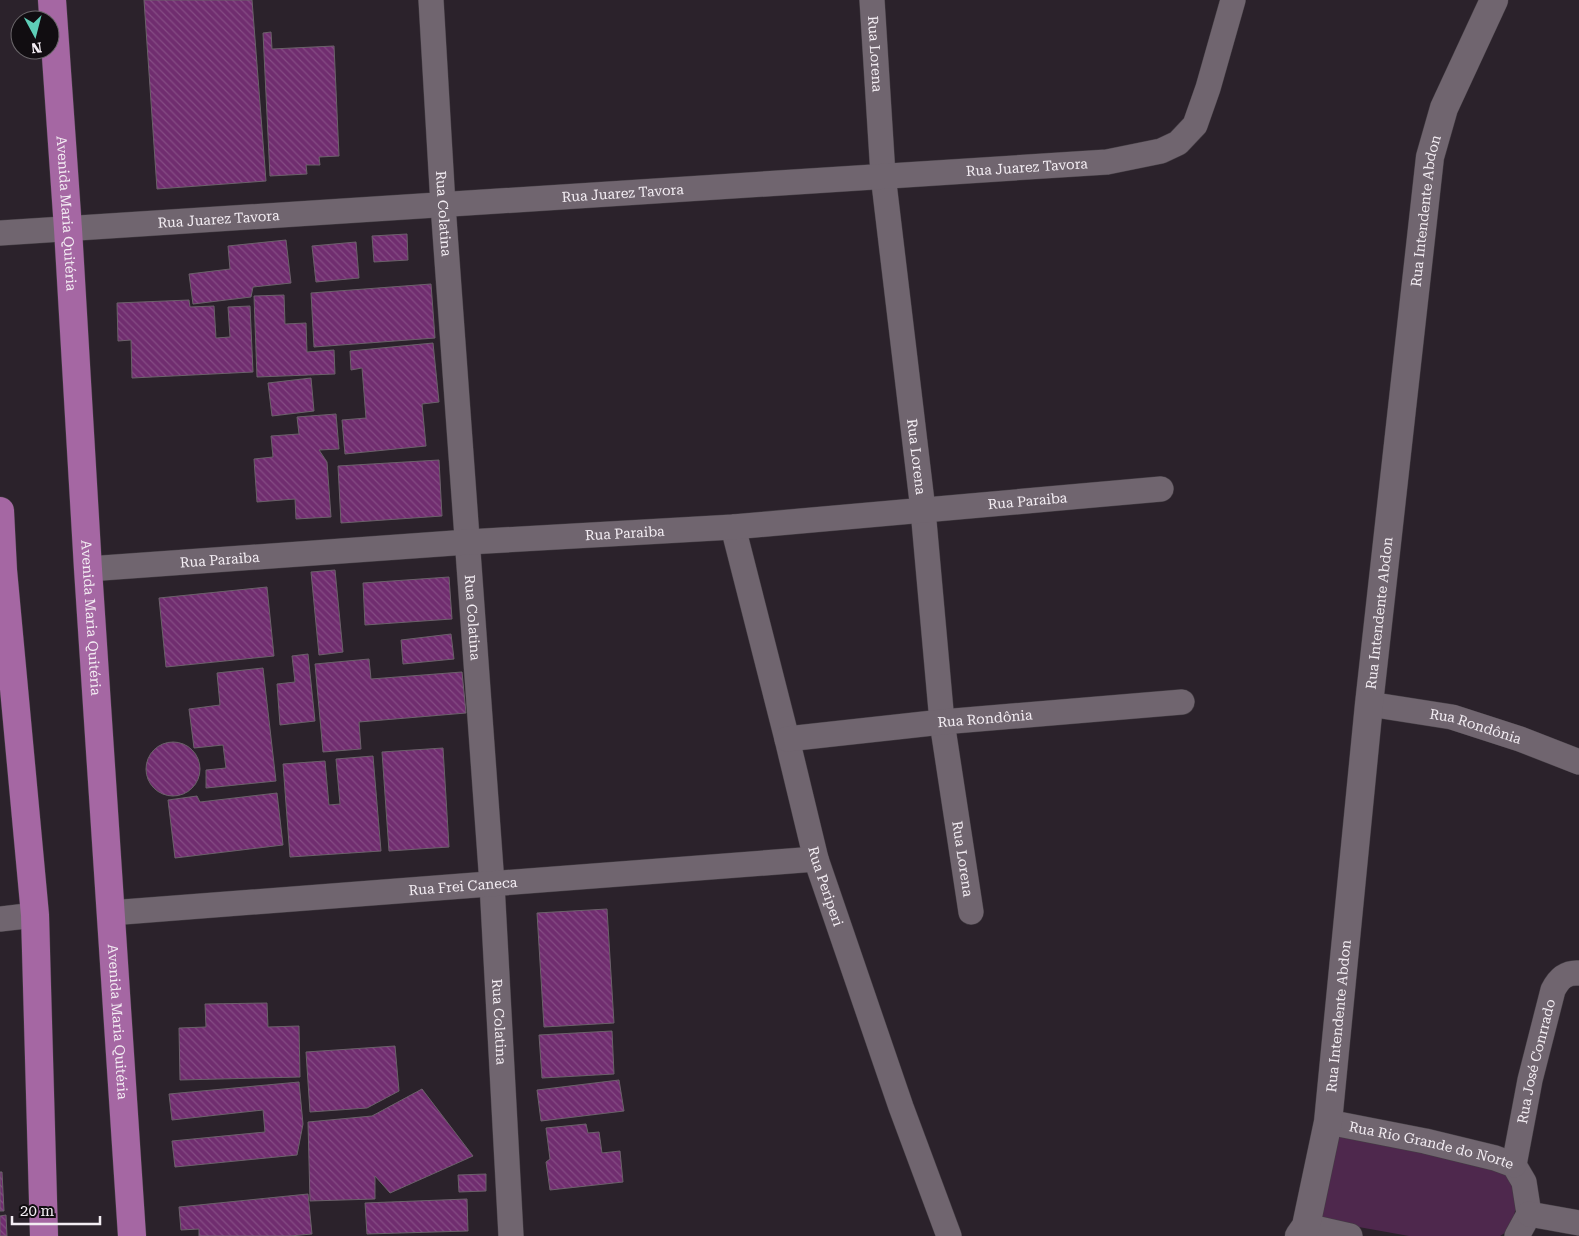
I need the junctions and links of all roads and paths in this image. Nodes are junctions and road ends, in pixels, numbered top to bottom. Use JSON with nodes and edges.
{"nodes":[{"id":1,"x":52,"y":0,"type":"edge"},
{"id":2,"x":431,"y":0,"type":"edge"},
{"id":3,"x":872,"y":0,"type":"edge"},
{"id":4,"x":1233,"y":0,"type":"edge"},
{"id":5,"x":1494,"y":0,"type":"edge"},
{"id":6,"x":883,"y":175,"type":"junction"},
{"id":7,"x":443,"y":204,"type":"junction"},
{"id":8,"x":68,"y":229,"type":"junction"},
{"id":9,"x":0,"y":233,"type":"edge"},
{"id":10,"x":1161,"y":489,"type":"dead end"},
{"id":11,"x":923,"y":510,"type":"junction"},
{"id":12,"x":0,"y":511,"type":"edge"},
{"id":13,"x":733,"y":527,"type":"junction"},
{"id":14,"x":468,"y":542,"type":"junction"},
{"id":15,"x":88,"y":569,"type":"junction"},
{"id":16,"x":2,"y":570,"type":"edge"},
{"id":17,"x":1182,"y":702,"type":"dead end"},
{"id":18,"x":1369,"y":704,"type":"junction"},
{"id":19,"x":942,"y":722,"type":"junction"},
{"id":20,"x":787,"y":739,"type":"junction"},
{"id":21,"x":1579,"y":762,"type":"edge"},
{"id":22,"x":816,"y":859,"type":"junction"},
{"id":23,"x":492,"y":884,"type":"junction"},
{"id":24,"x":971,"y":912,"type":"dead end"},
{"id":25,"x":110,"y":913,"type":"junction"},
{"id":26,"x":35,"y":915,"type":"junction"},
{"id":27,"x":0,"y":919,"type":"edge"},
{"id":28,"x":1579,"y":973,"type":"edge"},
{"id":29,"x":1328,"y":1122,"type":"junction"},
{"id":30,"x":1514,"y":1165,"type":"junction"},
{"id":31,"x":1529,"y":1214,"type":"junction"},
{"id":32,"x":1579,"y":1223,"type":"edge"},
{"id":33,"x":1302,"y":1231,"type":"edge"},
{"id":34,"x":44,"y":1236,"type":"edge"},
{"id":35,"x":132,"y":1236,"type":"edge"},
{"id":36,"x":511,"y":1236,"type":"edge"},
{"id":37,"x":949,"y":1236,"type":"edge"},
{"id":38,"x":1350,"y":1236,"type":"edge"},
{"id":39,"x":1516,"y":1236,"type":"edge"}],
"edges":[{"from":1,"to":8,"type":"main road","name":"Avenida Maria Quitéria"},
{"from":2,"to":7,"type":"street","name":"Rua Colatina"},
{"from":3,"to":6,"type":"street","name":"Rua Lorena"},
{"from":4,"to":6,"type":"street","name":"Rua Juarez Tavora"},
{"from":5,"to":18,"type":"street","name":"Rua Intendente Abdon"},
{"from":6,"to":7,"type":"street","name":"Rua Juarez Tavora"},
{"from":6,"to":11,"type":"street","name":"Rua Lorena"},
{"from":7,"to":8,"type":"street","name":"Rua Juarez Tavora"},
{"from":7,"to":14,"type":"street","name":"Rua Colatina"},
{"from":8,"to":9,"type":"street","name":"Rua Juarez Tavora"},
{"from":8,"to":15,"type":"main road","name":"Avenida Maria Quitéria"},
{"from":10,"to":11,"type":"street","name":"Rua Paraiba"},
{"from":11,"to":13,"type":"street","name":"Rua Paraiba"},
{"from":11,"to":19,"type":"street","name":"Rua Lorena"},
{"from":12,"to":16,"type":"main road"},
{"from":13,"to":14,"type":"street","name":"Rua Paraiba"},
{"from":13,"to":20,"type":"street","name":"Rua Periperi"},
{"from":14,"to":15,"type":"street","name":"Rua Paraiba"},
{"from":14,"to":23,"type":"street","name":"Rua Colatina"},
{"from":15,"to":25,"type":"main road","name":"Avenida Maria Quitéria"},
{"from":16,"to":26,"type":"main road"},
{"from":17,"to":19,"type":"street","name":"Rua Rondônia"},
{"from":18,"to":21,"type":"street","name":"Rua Rondônia"},
{"from":18,"to":29,"type":"street","name":"Rua Intendente Abdon"},
{"from":19,"to":20,"type":"street","name":"Rua Rondônia"},
{"from":19,"to":24,"type":"street","name":"Rua Lorena"},
{"from":20,"to":22,"type":"street","name":"Rua Periperi"},
{"from":22,"to":23,"type":"street","name":"Rua Frei Caneca"},
{"from":22,"to":37,"type":"street","name":"Rua Periperi"},
{"from":23,"to":25,"type":"street","name":"Rua Frei Caneca"},
{"from":23,"to":36,"type":"street","name":"Rua Colatina"},
{"from":25,"to":35,"type":"main road","name":"Avenida Maria Quitéria"},
{"from":26,"to":27,"type":"street"},
{"from":26,"to":34,"type":"main road"},
{"from":28,"to":30,"type":"street","name":"Rua José Conrrado"},
{"from":29,"to":30,"type":"street","name":"Rua Rio Grande do Norte"},
{"from":29,"to":33,"type":"street","name":"Rua Intendente Abdon"},
{"from":30,"to":31,"type":"street","name":"Rua Rio Grande do Norte"},
{"from":31,"to":32,"type":"street"},
{"from":31,"to":39,"type":"street"},
{"from":33,"to":38,"type":"street"}]}
